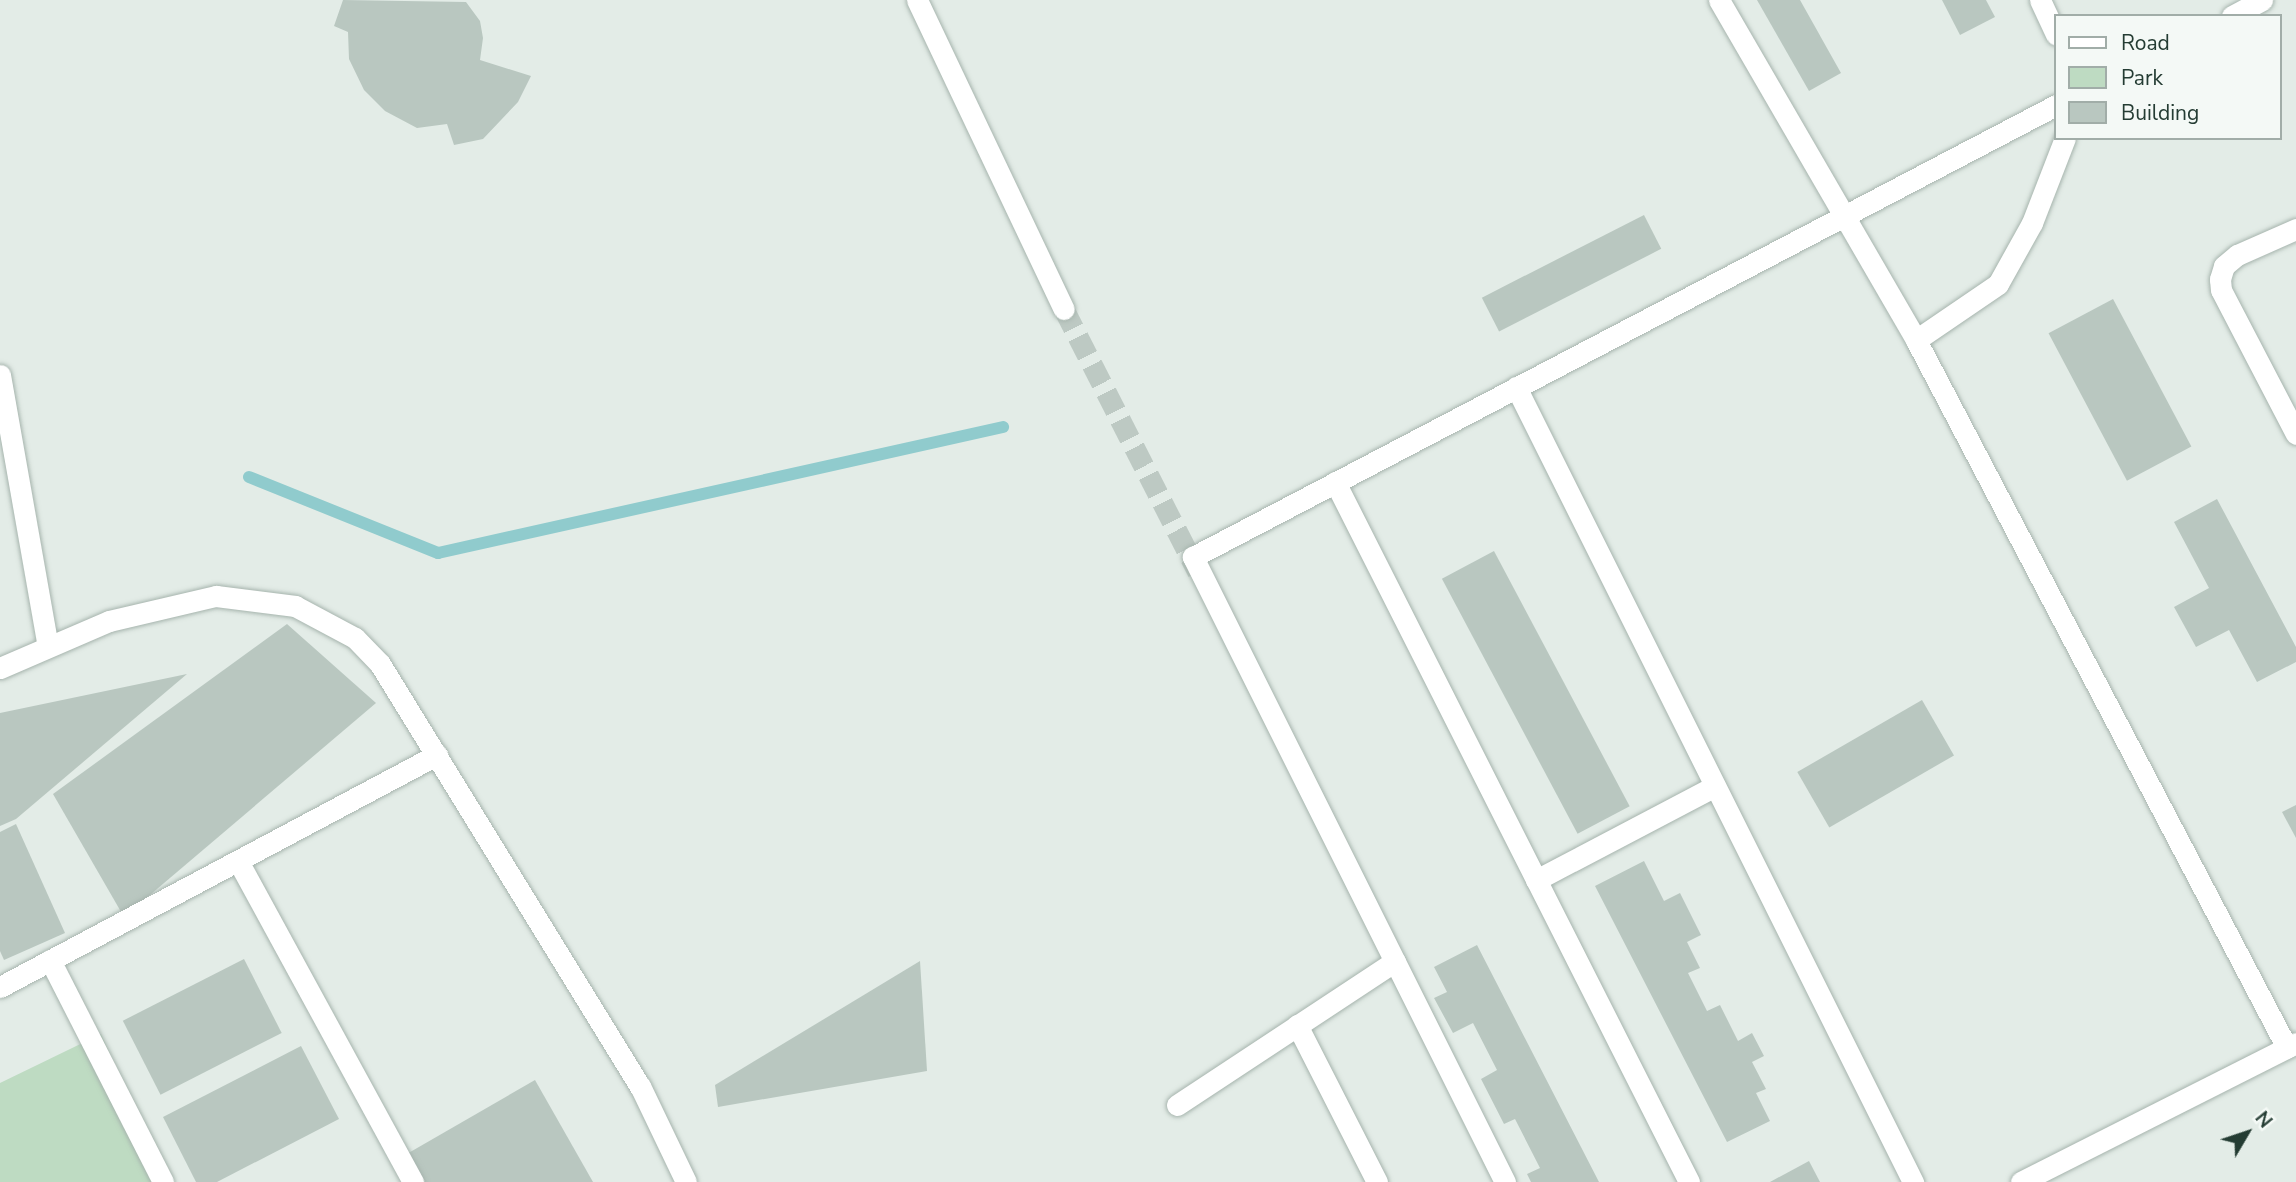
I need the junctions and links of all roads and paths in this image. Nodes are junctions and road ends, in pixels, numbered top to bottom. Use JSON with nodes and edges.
{"nodes":[{"id":1,"x":917,"y":0,"type":"edge"},
{"id":2,"x":1719,"y":0,"type":"edge"},
{"id":3,"x":2040,"y":0,"type":"edge"},
{"id":4,"x":2262,"y":0,"type":"edge"},
{"id":5,"x":2236,"y":14,"type":"edge"},
{"id":6,"x":2054,"y":30,"type":"edge"},
{"id":7,"x":2054,"y":106,"type":"edge"},
{"id":8,"x":2064,"y":140,"type":"edge"},
{"id":9,"x":1842,"y":217,"type":"junction"},
{"id":10,"x":2296,"y":229,"type":"edge"},
{"id":11,"x":1064,"y":309,"type":"tunnel mouth"},
{"id":12,"x":1916,"y":340,"type":"junction"},
{"id":13,"x":0,"y":375,"type":"edge"},
{"id":14,"x":1516,"y":387,"type":"junction"},
{"id":15,"x":2296,"y":434,"type":"edge"},
{"id":16,"x":1335,"y":482,"type":"junction"},
{"id":17,"x":48,"y":646,"type":"junction"},
{"id":18,"x":0,"y":668,"type":"edge"},
{"id":19,"x":436,"y":755,"type":"junction"},
{"id":20,"x":1716,"y":786,"type":"junction"},
{"id":21,"x":238,"y":860,"type":"junction"},
{"id":22,"x":1536,"y":880,"type":"junction"},
{"id":23,"x":50,"y":960,"type":"junction"},
{"id":24,"x":1395,"y":961,"type":"junction"},
{"id":25,"x":0,"y":986,"type":"edge"},
{"id":26,"x":1297,"y":1025,"type":"junction"},
{"id":27,"x":2292,"y":1045,"type":"edge"},
{"id":28,"x":1177,"y":1105,"type":"dead end"},
{"id":29,"x":163,"y":1182,"type":"edge"},
{"id":30,"x":413,"y":1182,"type":"edge"},
{"id":31,"x":686,"y":1182,"type":"edge"},
{"id":32,"x":1377,"y":1182,"type":"edge"},
{"id":33,"x":1505,"y":1182,"type":"edge"},
{"id":34,"x":1689,"y":1182,"type":"edge"},
{"id":35,"x":1913,"y":1182,"type":"edge"},
{"id":36,"x":2021,"y":1182,"type":"edge"}],
"edges":[{"from":1,"to":11,"type":"street"},
{"from":2,"to":9,"type":"street"},
{"from":3,"to":6,"type":"street"},
{"from":4,"to":5,"type":"street"},
{"from":7,"to":9,"type":"street"},
{"from":8,"to":12,"type":"street"},
{"from":9,"to":12,"type":"street"},
{"from":9,"to":14,"type":"street"},
{"from":10,"to":15,"type":"street"},
{"from":12,"to":27,"type":"street"},
{"from":13,"to":17,"type":"street"},
{"from":14,"to":16,"type":"street"},
{"from":14,"to":20,"type":"street"},
{"from":16,"to":22,"type":"street"},
{"from":16,"to":24,"type":"street"},
{"from":17,"to":18,"type":"street"},
{"from":17,"to":19,"type":"street"},
{"from":19,"to":21,"type":"street"},
{"from":19,"to":31,"type":"street"},
{"from":20,"to":22,"type":"street"},
{"from":20,"to":35,"type":"street"},
{"from":21,"to":23,"type":"street"},
{"from":21,"to":30,"type":"street"},
{"from":22,"to":34,"type":"street"},
{"from":23,"to":25,"type":"street"},
{"from":23,"to":29,"type":"street"},
{"from":24,"to":26,"type":"street"},
{"from":24,"to":33,"type":"street"},
{"from":26,"to":28,"type":"street"},
{"from":26,"to":32,"type":"street"},
{"from":27,"to":36,"type":"street"}]}
